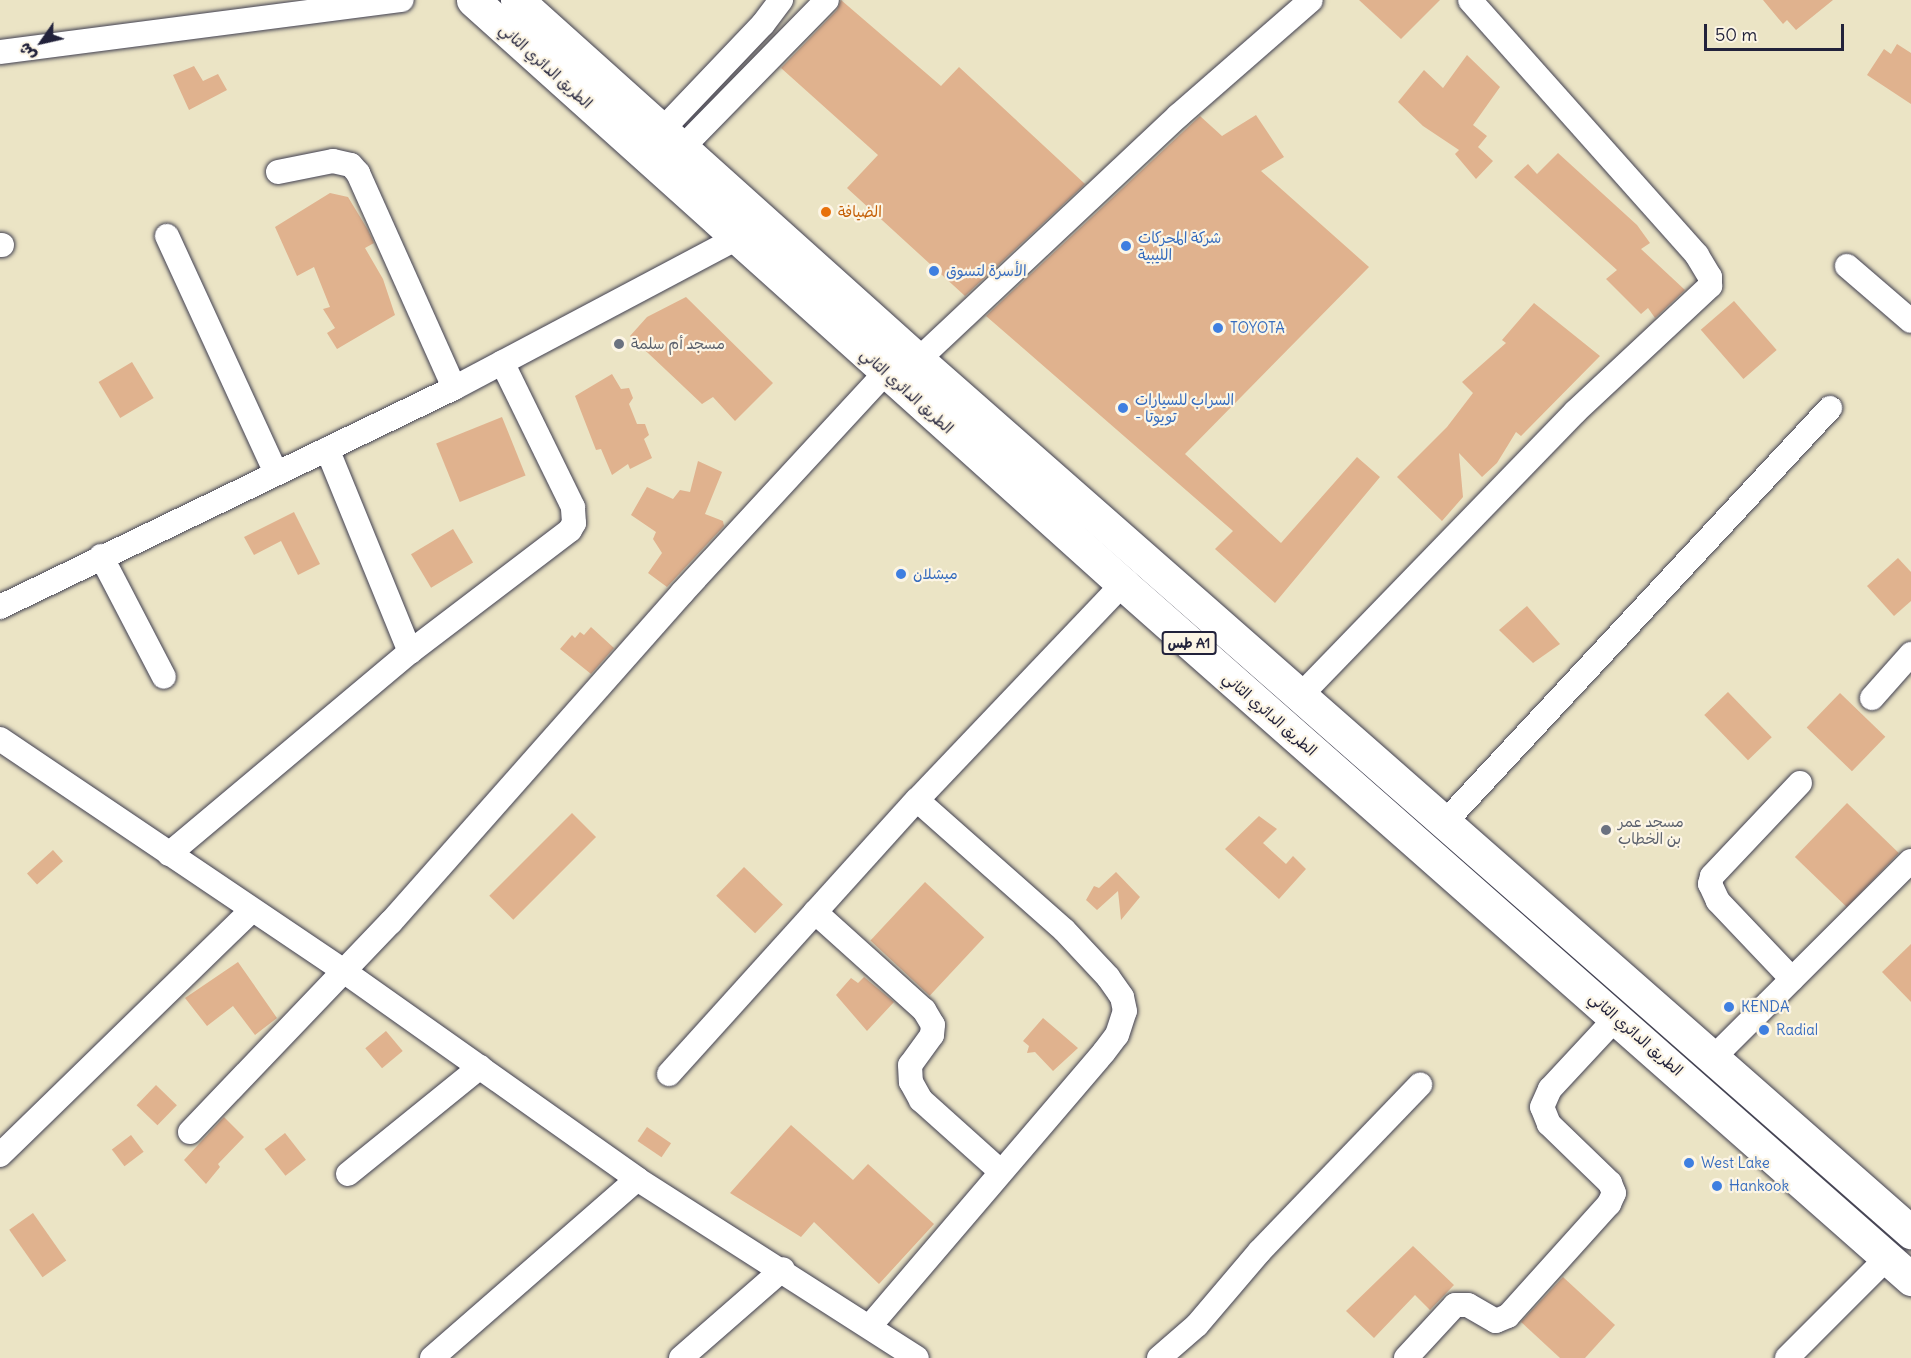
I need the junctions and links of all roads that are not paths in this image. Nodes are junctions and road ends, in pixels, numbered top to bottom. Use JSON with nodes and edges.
{"nodes":[{"id":1,"x":402,"y":0,"type":"edge"},
{"id":2,"x":473,"y":0,"type":"edge"},
{"id":3,"x":517,"y":0,"type":"edge"},
{"id":4,"x":781,"y":0,"type":"edge"},
{"id":5,"x":828,"y":0,"type":"edge"},
{"id":6,"x":1311,"y":0,"type":"edge"},
{"id":7,"x":1470,"y":0,"type":"edge"},
{"id":8,"x":0,"y":52,"type":"edge"},
{"id":9,"x":672,"y":139,"type":"junction"},
{"id":10,"x":278,"y":172,"type":"dead end"},
{"id":11,"x":166,"y":236,"type":"dead end"},
{"id":12,"x":737,"y":238,"type":"junction"},
{"id":13,"x":1847,"y":266,"type":"dead end"},
{"id":14,"x":1911,"y":321,"type":"edge"},
{"id":15,"x":918,"y":360,"type":"junction"},
{"id":16,"x":502,"y":362,"type":"junction"},
{"id":17,"x":886,"y":372,"type":"junction"},
{"id":18,"x":454,"y":388,"type":"junction"},
{"id":19,"x":1830,"y":408,"type":"dead end"},
{"id":20,"x":327,"y":449,"type":"junction"},
{"id":21,"x":276,"y":473,"type":"junction"},
{"id":22,"x":101,"y":556,"type":"junction"},
{"id":23,"x":1123,"y":584,"type":"junction"},
{"id":24,"x":0,"y":607,"type":"edge"},
{"id":25,"x":410,"y":652,"type":"junction"},
{"id":26,"x":1911,"y":654,"type":"edge"},
{"id":27,"x":164,"y":676,"type":"dead end"},
{"id":28,"x":1300,"y":696,"type":"junction"},
{"id":29,"x":1872,"y":698,"type":"dead end"},
{"id":30,"x":0,"y":739,"type":"edge"},
{"id":31,"x":1800,"y":783,"type":"dead end"},
{"id":32,"x":917,"y":800,"type":"junction"},
{"id":33,"x":1446,"y":821,"type":"junction"},
{"id":34,"x":169,"y":854,"type":"junction"},
{"id":35,"x":1911,"y":861,"type":"edge"},
{"id":36,"x":252,"y":910,"type":"junction"},
{"id":37,"x":815,"y":912,"type":"junction"},
{"id":38,"x":345,"y":972,"type":"junction"},
{"id":39,"x":1792,"y":979,"type":"junction"},
{"id":40,"x":1617,"y":1017,"type":"junction"},
{"id":41,"x":1713,"y":1058,"type":"junction"},
{"id":42,"x":480,"y":1067,"type":"junction"},
{"id":43,"x":669,"y":1074,"type":"dead end"},
{"id":44,"x":1420,"y":1085,"type":"dead end"},
{"id":45,"x":190,"y":1132,"type":"dead end"},
{"id":46,"x":0,"y":1155,"type":"edge"},
{"id":47,"x":999,"y":1170,"type":"junction"},
{"id":48,"x":348,"y":1174,"type":"dead end"},
{"id":49,"x":637,"y":1179,"type":"junction"},
{"id":50,"x":1911,"y":1232,"type":"edge"},
{"id":51,"x":783,"y":1269,"type":"junction"},
{"id":52,"x":1899,"y":1269,"type":"edge"},
{"id":53,"x":870,"y":1326,"type":"junction"},
{"id":54,"x":432,"y":1358,"type":"edge"},
{"id":55,"x":681,"y":1358,"type":"edge"},
{"id":56,"x":917,"y":1358,"type":"edge"},
{"id":57,"x":1159,"y":1358,"type":"edge"},
{"id":58,"x":1406,"y":1358,"type":"edge"},
{"id":59,"x":1787,"y":1358,"type":"edge"}],
"edges":[{"from":1,"to":8,"type":"street"},
{"from":2,"to":12,"type":"highway","name":"الطريق الدائري الثاني","number":"طس A1"},
{"from":3,"to":9,"type":"highway","name":"الطريق الدائري الثاني","number":"طس A1"},
{"from":4,"to":9,"type":"street"},
{"from":5,"to":9,"type":"street"},
{"from":6,"to":15,"type":"street"},
{"from":7,"to":28,"type":"street"},
{"from":9,"to":15,"type":"highway","name":"الطريق الدائري الثاني","number":"طس A1"},
{"from":10,"to":18,"type":"street"},
{"from":11,"to":21,"type":"street"},
{"from":12,"to":16,"type":"street"},
{"from":12,"to":17,"type":"highway","name":"الطريق الدائري الثاني","number":"طس A1"},
{"from":13,"to":14,"type":"street"},
{"from":15,"to":28,"type":"highway","name":"الطريق الدائري الثاني","number":"طس A1"},
{"from":16,"to":18,"type":"street"},
{"from":16,"to":25,"type":"street"},
{"from":17,"to":23,"type":"highway","name":"الطريق الدائري الثاني","number":"طس A1"},
{"from":17,"to":38,"type":"street"},
{"from":18,"to":20,"type":"street"},
{"from":19,"to":33,"type":"street"},
{"from":20,"to":21,"type":"street"},
{"from":20,"to":25,"type":"street"},
{"from":21,"to":22,"type":"street"},
{"from":22,"to":24,"type":"street"},
{"from":22,"to":27,"type":"street"},
{"from":23,"to":32,"type":"street"},
{"from":23,"to":40,"type":"highway","name":"الطريق الدائري الثاني","number":"طس A1"},
{"from":25,"to":34,"type":"street"},
{"from":26,"to":29,"type":"street"},
{"from":28,"to":33,"type":"highway","name":"الطريق الدائري الثاني","number":"طس A1"},
{"from":30,"to":34,"type":"street"},
{"from":31,"to":39,"type":"street"},
{"from":32,"to":37,"type":"street"},
{"from":32,"to":47,"type":"street"},
{"from":33,"to":41,"type":"highway","name":"الطريق الدائري الثاني","number":"طس A1"},
{"from":34,"to":36,"type":"street"},
{"from":35,"to":39,"type":"street"},
{"from":36,"to":38,"type":"street"},
{"from":36,"to":46,"type":"street"},
{"from":37,"to":43,"type":"street"},
{"from":37,"to":47,"type":"street"},
{"from":38,"to":42,"type":"street"},
{"from":38,"to":45,"type":"street"},
{"from":39,"to":41,"type":"street"},
{"from":40,"to":52,"type":"highway","name":"الطريق الدائري الثاني","number":"طس A1"},
{"from":40,"to":58,"type":"street"},
{"from":41,"to":50,"type":"highway","name":"الطريق الدائري الثاني","number":"طس A1"},
{"from":42,"to":48,"type":"street"},
{"from":42,"to":49,"type":"street"},
{"from":44,"to":57,"type":"street"},
{"from":47,"to":53,"type":"street"},
{"from":49,"to":51,"type":"street"},
{"from":49,"to":54,"type":"street"},
{"from":51,"to":53,"type":"street"},
{"from":51,"to":55,"type":"street"},
{"from":52,"to":59,"type":"street"},
{"from":53,"to":56,"type":"street"}]}
